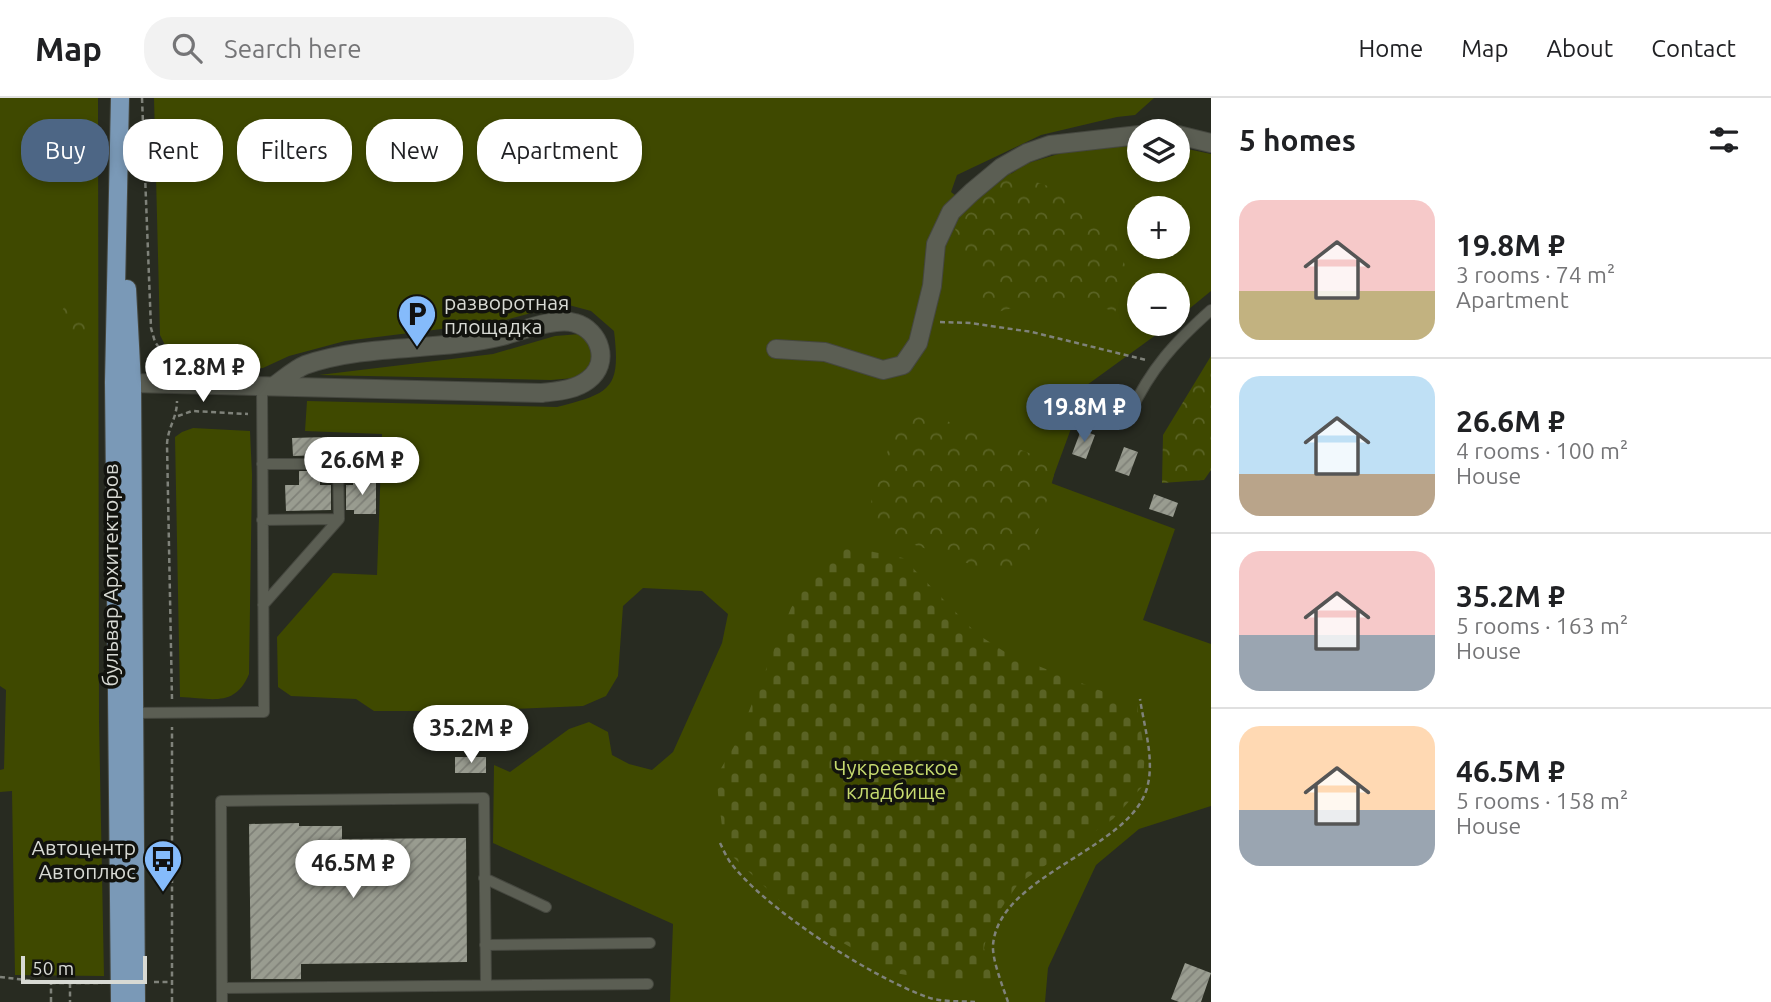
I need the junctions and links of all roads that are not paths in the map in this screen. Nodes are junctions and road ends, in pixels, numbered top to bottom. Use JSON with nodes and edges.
{"nodes":[{"id":1,"x":120,"y":98,"type":"edge"},
{"id":2,"x":1127,"y":136,"type":"edge"},
{"id":3,"x":1190,"y":138,"type":"edge"},
{"id":4,"x":1211,"y":143,"type":"edge"},
{"id":5,"x":1211,"y":310,"type":"edge"},
{"id":6,"x":776,"y":349,"type":"dead end"},
{"id":7,"x":123,"y":382,"type":"junction"},
{"id":8,"x":268,"y":386,"type":"junction"},
{"id":9,"x":1130,"y":413,"type":"dead end"},
{"id":10,"x":262,"y":464,"type":"junction"},
{"id":11,"x":339,"y":519,"type":"junction"},
{"id":12,"x":262,"y":520,"type":"junction"},
{"id":13,"x":263,"y":605,"type":"junction"},
{"id":14,"x":133,"y":713,"type":"junction"},
{"id":15,"x":484,"y":878,"type":"junction"},
{"id":16,"x":546,"y":906,"type":"dead end"},
{"id":17,"x":650,"y":943,"type":"dead end"},
{"id":18,"x":485,"y":945,"type":"junction"},
{"id":19,"x":648,"y":984,"type":"dead end"},
{"id":20,"x":486,"y":985,"type":"junction"},
{"id":21,"x":223,"y":988,"type":"junction"},
{"id":22,"x":120,"y":1002,"type":"edge"},
{"id":23,"x":136,"y":1002,"type":"edge"},
{"id":24,"x":222,"y":1002,"type":"edge"}],
"edges":[{"from":1,"to":7,"type":"main road","name":"бульвар Архитекторов"},
{"from":2,"to":6,"type":"street"},
{"from":3,"to":4,"type":"street"},
{"from":5,"to":9,"type":"lane"},
{"from":7,"to":8,"type":"street"},
{"from":7,"to":14,"type":"main road","name":"бульвар Архитекторов"},
{"from":7,"to":22,"type":"main road","name":"бульвар Архитекторов"},
{"from":8,"to":8,"type":"street"},
{"from":8,"to":10,"type":"lane"},
{"from":10,"to":11,"type":"lane"},
{"from":10,"to":12,"type":"lane"},
{"from":11,"to":12,"type":"lane"},
{"from":11,"to":13,"type":"lane"},
{"from":12,"to":13,"type":"lane"},
{"from":13,"to":14,"type":"lane"},
{"from":14,"to":23,"type":"main road","name":"бульвар Архитекторов"},
{"from":15,"to":16,"type":"lane"},
{"from":15,"to":18,"type":"lane"},
{"from":15,"to":21,"type":"lane"},
{"from":17,"to":18,"type":"lane"},
{"from":18,"to":20,"type":"lane"},
{"from":19,"to":20,"type":"lane"},
{"from":20,"to":21,"type":"lane"},
{"from":21,"to":24,"type":"lane"}]}
